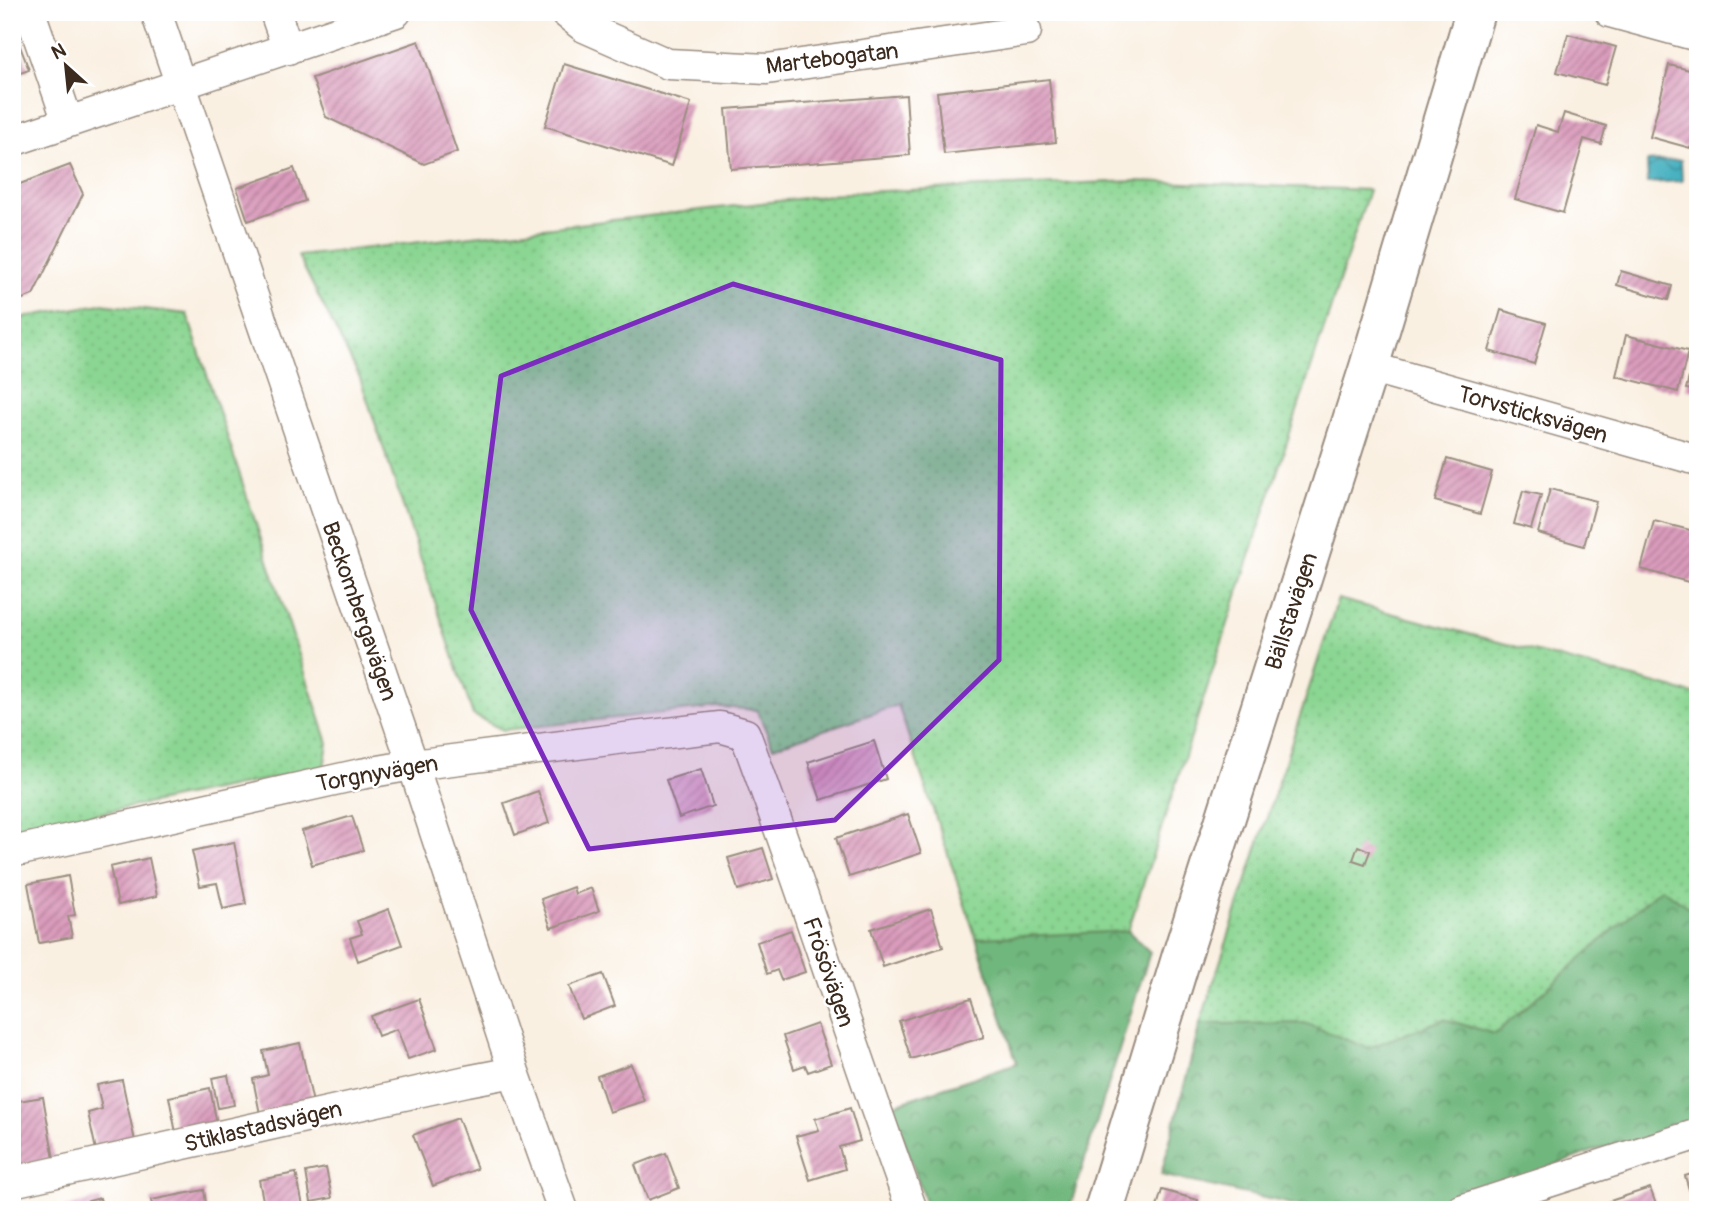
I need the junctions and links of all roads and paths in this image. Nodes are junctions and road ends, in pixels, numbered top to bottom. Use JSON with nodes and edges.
{"nodes":[{"id":1,"x":30,"y":12,"type":"edge"},
{"id":2,"x":156,"y":12,"type":"edge"},
{"id":3,"x":275,"y":12,"type":"edge"},
{"id":4,"x":396,"y":12,"type":"edge"},
{"id":5,"x":565,"y":12,"type":"edge"},
{"id":6,"x":1475,"y":12,"type":"edge"},
{"id":7,"x":1610,"y":12,"type":"edge"},
{"id":8,"x":1026,"y":31,"type":"dead end"},
{"id":9,"x":1698,"y":36,"type":"edge"},
{"id":10,"x":288,"y":49,"type":"junction"},
{"id":11,"x":181,"y":84,"type":"junction"},
{"id":12,"x":68,"y":122,"type":"junction"},
{"id":13,"x":12,"y":141,"type":"edge"},
{"id":14,"x":1369,"y":367,"type":"junction"},
{"id":15,"x":1698,"y":460,"type":"edge"},
{"id":16,"x":745,"y":734,"type":"joint"},
{"id":17,"x":413,"y":765,"type":"junction"},
{"id":18,"x":12,"y":852,"type":"edge"},
{"id":19,"x":514,"y":1072,"type":"junction"},
{"id":20,"x":1698,"y":1134,"type":"edge"},
{"id":21,"x":12,"y":1182,"type":"edge"},
{"id":22,"x":563,"y":1210,"type":"edge"},
{"id":23,"x":912,"y":1210,"type":"edge"},
{"id":24,"x":1104,"y":1210,"type":"edge"},
{"id":25,"x":1461,"y":1210,"type":"edge"}],
"edges":[{"from":1,"to":12,"type":"street"},
{"from":2,"to":11,"type":"street","name":"Beckombergavägen"},
{"from":3,"to":10,"type":"street"},
{"from":4,"to":10,"type":"street"},
{"from":5,"to":8,"type":"street","name":"Martebogatan"},
{"from":6,"to":14,"type":"street","name":"Bällstavägen"},
{"from":7,"to":9,"type":"street"},
{"from":10,"to":11,"type":"street"},
{"from":11,"to":12,"type":"street"},
{"from":11,"to":17,"type":"street","name":"Beckombergavägen"},
{"from":12,"to":13,"type":"street"},
{"from":14,"to":15,"type":"street","name":"Torvsticksvägen"},
{"from":14,"to":24,"type":"street","name":"Bällstavägen"},
{"from":16,"to":17,"type":"street","name":"Torgnyvägen"},
{"from":16,"to":23,"type":"street","name":"Frösövägen"},
{"from":17,"to":18,"type":"street","name":"Torgnyvägen"},
{"from":17,"to":19,"type":"street","name":"Beckombergavägen"},
{"from":19,"to":21,"type":"street","name":"Stiklastadsvägen"},
{"from":19,"to":22,"type":"street","name":"Beckombergavägen"},
{"from":20,"to":25,"type":"street"}]}
